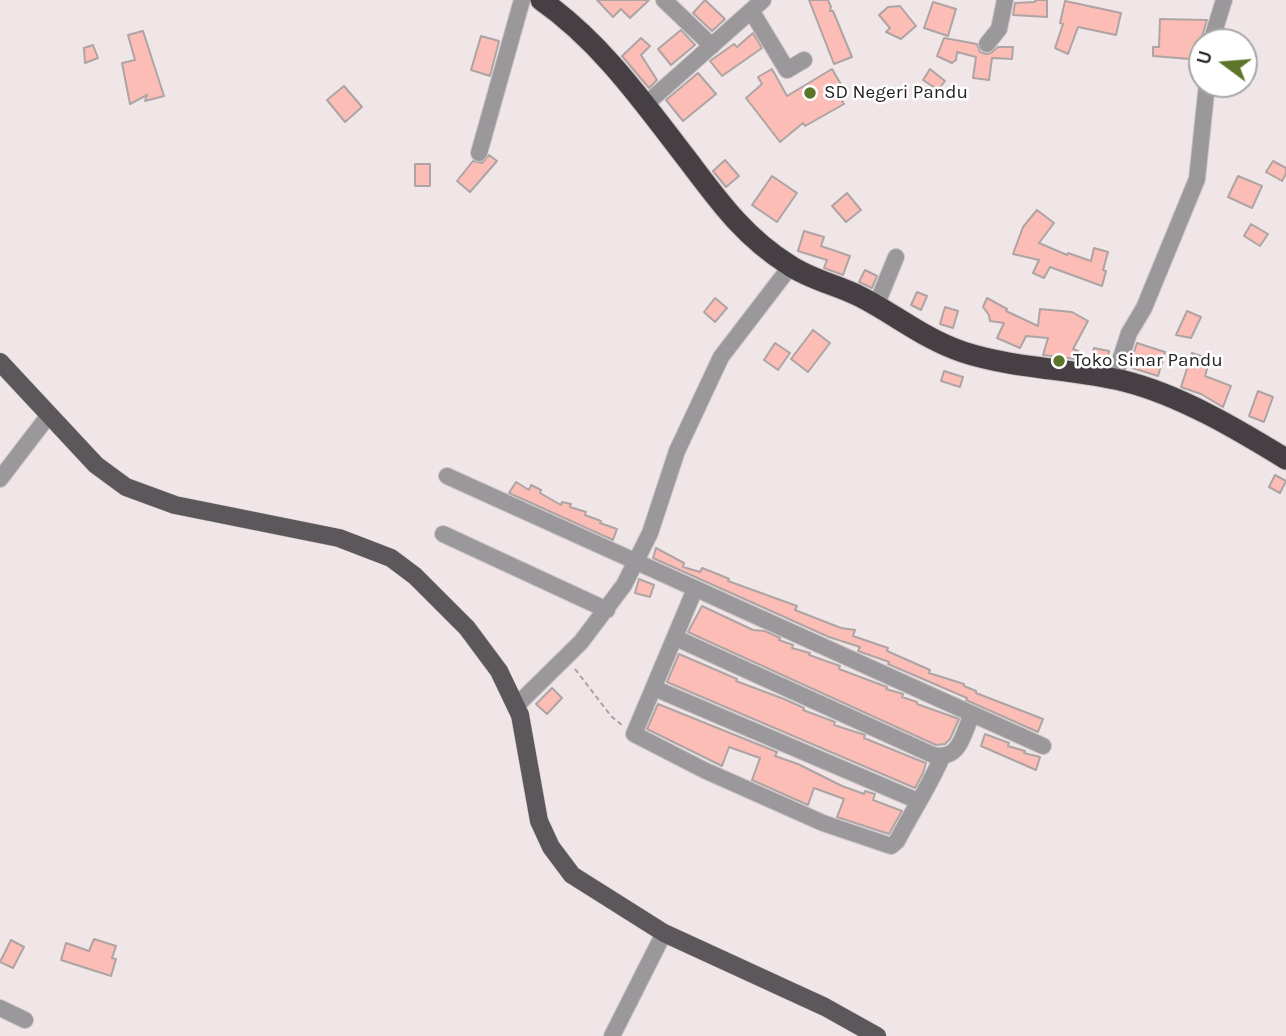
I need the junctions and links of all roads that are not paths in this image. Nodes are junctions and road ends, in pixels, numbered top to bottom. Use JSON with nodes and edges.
{"nodes":[{"id":1,"x":522,"y":0,"type":"edge"},
{"id":2,"x":541,"y":0,"type":"edge"},
{"id":3,"x":664,"y":0,"type":"edge"},
{"id":4,"x":1005,"y":0,"type":"edge"},
{"id":5,"x":1220,"y":1,"type":"edge"},
{"id":6,"x":757,"y":6,"type":"edge"},
{"id":7,"x":1214,"y":28,"type":"edge"},
{"id":8,"x":987,"y":44,"type":"dead end"},
{"id":9,"x":712,"y":46,"type":"junction"},
{"id":10,"x":804,"y":60,"type":"dead end"},
{"id":11,"x":1206,"y":98,"type":"edge"},
{"id":12,"x":645,"y":105,"type":"junction"},
{"id":13,"x":479,"y":153,"type":"dead end"},
{"id":14,"x":896,"y":257,"type":"dead end"},
{"id":15,"x":790,"y":267,"type":"junction"},
{"id":16,"x":876,"y":306,"type":"junction"},
{"id":17,"x":0,"y":362,"type":"edge"},
{"id":18,"x":1114,"y":379,"type":"junction"},
{"id":19,"x":49,"y":415,"type":"junction"},
{"id":20,"x":1286,"y":458,"type":"edge"},
{"id":21,"x":447,"y":476,"type":"dead end"},
{"id":22,"x":0,"y":479,"type":"edge"},
{"id":23,"x":443,"y":534,"type":"dead end"},
{"id":24,"x":637,"y":561,"type":"junction"},
{"id":25,"x":695,"y":589,"type":"junction"},
{"id":26,"x":607,"y":610,"type":"junction"},
{"id":27,"x":676,"y":638,"type":"junction"},
{"id":28,"x":654,"y":688,"type":"junction"},
{"id":29,"x":517,"y":705,"type":"junction"},
{"id":30,"x":972,"y":714,"type":"junction"},
{"id":31,"x":1043,"y":746,"type":"dead end"},
{"id":32,"x":942,"y":757,"type":"junction"},
{"id":33,"x":918,"y":801,"type":"junction"},
{"id":34,"x":664,"y":933,"type":"junction"},
{"id":35,"x":0,"y":1009,"type":"edge"},
{"id":36,"x":25,"y":1020,"type":"dead end"},
{"id":37,"x":612,"y":1036,"type":"edge"},
{"id":38,"x":877,"y":1036,"type":"edge"}],
"edges":[{"from":1,"to":13,"type":"street"},
{"from":2,"to":12,"type":"highway"},
{"from":3,"to":9,"type":"street"},
{"from":4,"to":8,"type":"street"},
{"from":5,"to":7,"type":"street"},
{"from":6,"to":9,"type":"street"},
{"from":6,"to":10,"type":"street"},
{"from":9,"to":12,"type":"street"},
{"from":11,"to":18,"type":"street"},
{"from":12,"to":15,"type":"highway"},
{"from":14,"to":16,"type":"street"},
{"from":15,"to":16,"type":"highway"},
{"from":15,"to":24,"type":"street"},
{"from":16,"to":18,"type":"highway"},
{"from":17,"to":19,"type":"main road"},
{"from":18,"to":20,"type":"highway"},
{"from":19,"to":22,"type":"street"},
{"from":19,"to":29,"type":"main road"},
{"from":21,"to":24,"type":"street"},
{"from":23,"to":26,"type":"street"},
{"from":24,"to":25,"type":"street"},
{"from":24,"to":26,"type":"street"},
{"from":25,"to":27,"type":"street"},
{"from":25,"to":30,"type":"street"},
{"from":26,"to":29,"type":"street"},
{"from":27,"to":28,"type":"street"},
{"from":27,"to":32,"type":"street"},
{"from":28,"to":33,"type":"street"},
{"from":28,"to":33,"type":"street"},
{"from":29,"to":34,"type":"main road"},
{"from":30,"to":31,"type":"street"},
{"from":30,"to":32,"type":"street"},
{"from":32,"to":33,"type":"street"},
{"from":34,"to":37,"type":"street"},
{"from":34,"to":38,"type":"main road"},
{"from":35,"to":36,"type":"street"}]}
